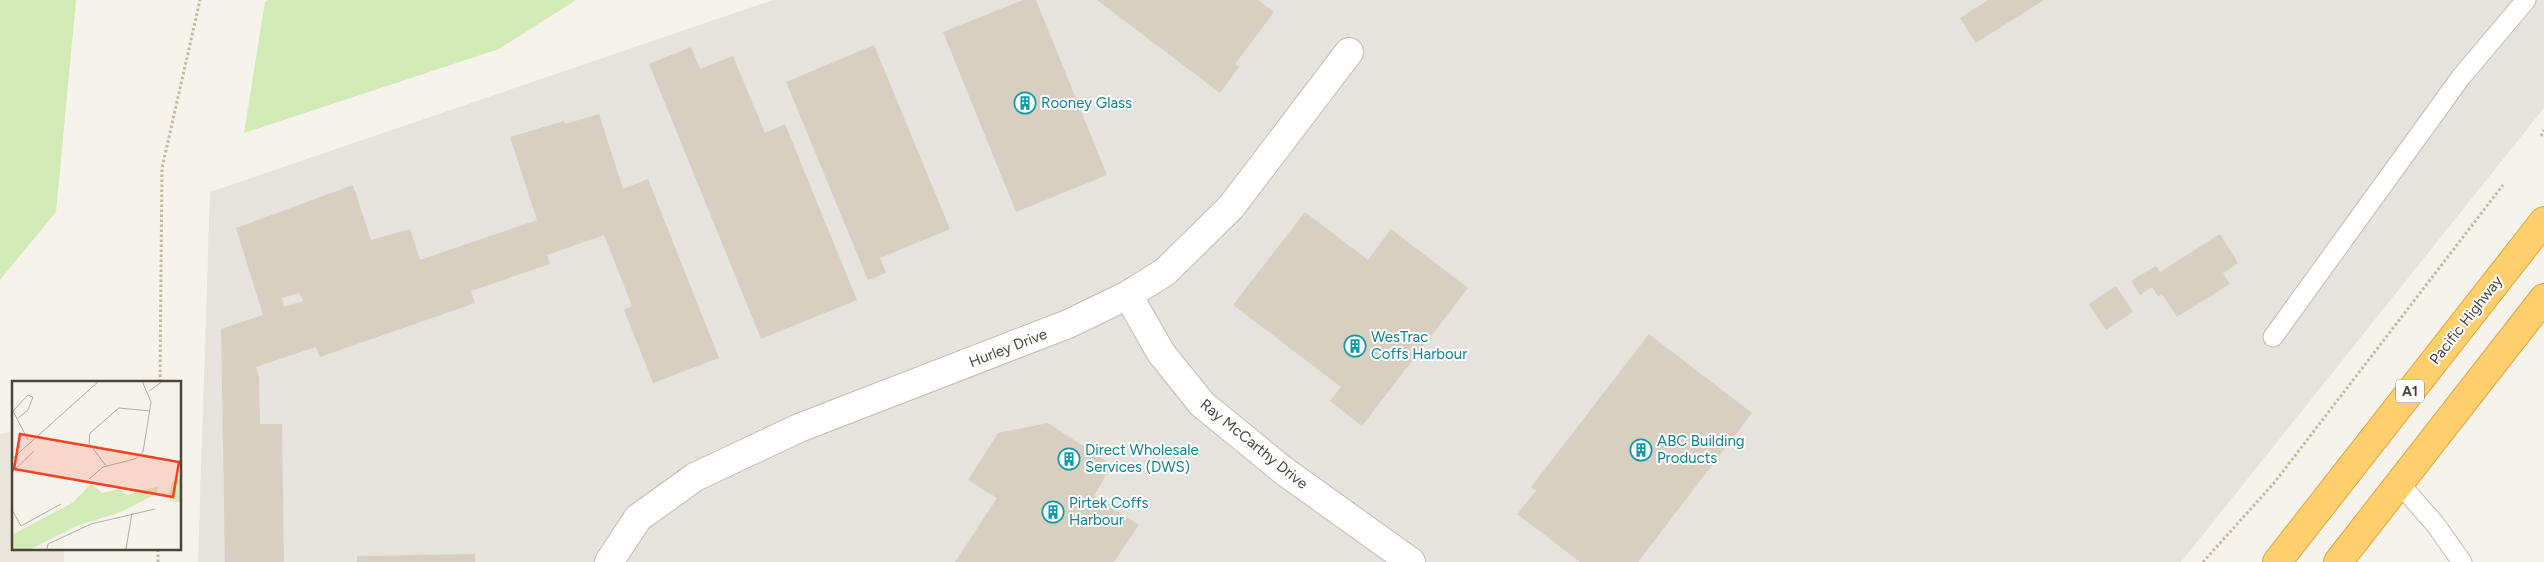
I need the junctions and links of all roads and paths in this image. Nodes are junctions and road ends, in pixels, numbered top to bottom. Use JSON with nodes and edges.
{"nodes":[{"id":1,"x":200,"y":0,"type":"edge"},
{"id":2,"x":2526,"y":0,"type":"edge"},
{"id":3,"x":1349,"y":52,"type":"dead end"},
{"id":4,"x":2544,"y":130,"type":"edge"},
{"id":5,"x":2541,"y":136,"type":"dead end"},
{"id":6,"x":2503,"y":185,"type":"dead end"},
{"id":7,"x":2544,"y":221,"type":"edge"},
{"id":8,"x":1128,"y":296,"type":"junction"},
{"id":9,"x":2544,"y":298,"type":"edge"},
{"id":10,"x":2273,"y":337,"type":"dead end"},
{"id":11,"x":160,"y":381,"type":"edge"},
{"id":12,"x":2399,"y":483,"type":"junction"},
{"id":13,"x":609,"y":562,"type":"edge"},
{"id":14,"x":1410,"y":562,"type":"edge"},
{"id":15,"x":2203,"y":562,"type":"edge"},
{"id":16,"x":2277,"y":562,"type":"edge"},
{"id":17,"x":2338,"y":562,"type":"edge"},
{"id":18,"x":2462,"y":562,"type":"edge"}],
"edges":[{"from":1,"to":11,"type":"path"},
{"from":2,"to":10,"type":"lane"},
{"from":3,"to":8,"type":"street","name":"Hurley Drive"},
{"from":4,"to":5,"type":"path"},
{"from":6,"to":15,"type":"path"},
{"from":7,"to":16,"type":"highway","name":"Pacific Highway","number":"A1"},
{"from":8,"to":13,"type":"street","name":"Hurley Drive"},
{"from":8,"to":14,"type":"street","name":"Ray McCarthy Drive"},
{"from":9,"to":12,"type":"highway"},
{"from":12,"to":17,"type":"highway"},
{"from":12,"to":18,"type":"lane"}]}
